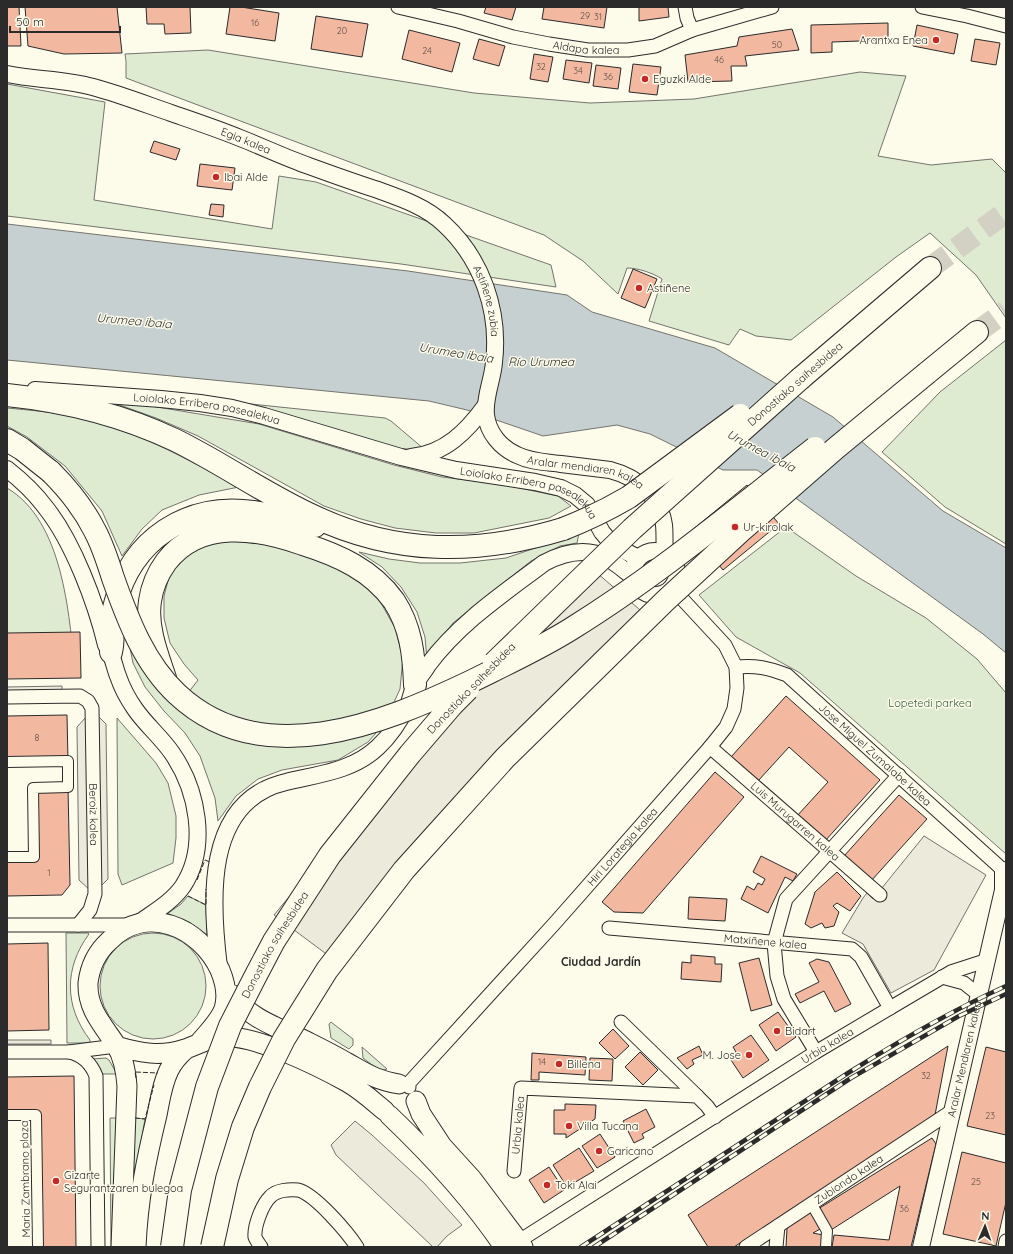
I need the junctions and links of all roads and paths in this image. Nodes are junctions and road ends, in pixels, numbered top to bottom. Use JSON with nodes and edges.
{"nodes":[{"id":1,"x":398,"y":7,"type":"edge"},
{"id":2,"x":685,"y":7,"type":"edge"},
{"id":3,"x":772,"y":7,"type":"edge"},
{"id":4,"x":922,"y":7,"type":"edge"},
{"id":5,"x":1006,"y":26,"type":"edge"},
{"id":6,"x":692,"y":30,"type":"junction"},
{"id":7,"x":7,"y":74,"type":"edge"},
{"id":8,"x":465,"y":248,"type":"joint"},
{"id":9,"x":930,"y":268,"type":"tunnel mouth"},
{"id":10,"x":977,"y":332,"type":"tunnel mouth"},
{"id":11,"x":922,"y":371,"type":"junction"},
{"id":12,"x":801,"y":378,"type":"junction"},
{"id":13,"x":7,"y":391,"type":"edge"},
{"id":14,"x":7,"y":395,"type":"edge"},
{"id":15,"x":486,"y":405,"type":"junction"},
{"id":16,"x":7,"y":440,"type":"edge"},
{"id":17,"x":401,"y":457,"type":"junction"},
{"id":18,"x":7,"y":469,"type":"edge"},
{"id":19,"x":337,"y":526,"type":"junction"},
{"id":20,"x":665,"y":553,"type":"junction"},
{"id":21,"x":638,"y":558,"type":"junction"},
{"id":22,"x":632,"y":576,"type":"junction"},
{"id":23,"x":672,"y":588,"type":"junction"},
{"id":24,"x":111,"y":652,"type":"junction"},
{"id":25,"x":736,"y":666,"type":"junction"},
{"id":26,"x":167,"y":683,"type":"junction"},
{"id":27,"x":415,"y":685,"type":"junction"},
{"id":28,"x":7,"y":697,"type":"edge"},
{"id":29,"x":710,"y":747,"type":"junction"},
{"id":30,"x":7,"y":762,"type":"edge"},
{"id":31,"x":899,"y":775,"type":"junction"},
{"id":32,"x":830,"y":852,"type":"junction"},
{"id":33,"x":7,"y":857,"type":"edge"},
{"id":34,"x":1003,"y":870,"type":"joint"},
{"id":35,"x":880,"y":896,"type":"dead end"},
{"id":36,"x":78,"y":924,"type":"junction"},
{"id":37,"x":136,"y":924,"type":"junction"},
{"id":38,"x":7,"y":925,"type":"edge"},
{"id":39,"x":609,"y":928,"type":"dead end"},
{"id":40,"x":774,"y":943,"type":"junction"},
{"id":41,"x":988,"y":960,"type":"junction"},
{"id":42,"x":222,"y":977,"type":"junction"},
{"id":43,"x":942,"y":977,"type":"junction"},
{"id":44,"x":979,"y":994,"type":"junction"},
{"id":45,"x":890,"y":1008,"type":"junction"},
{"id":46,"x":621,"y":1022,"type":"dead end"},
{"id":47,"x":192,"y":1046,"type":"junction"},
{"id":48,"x":114,"y":1049,"type":"junction"},
{"id":49,"x":7,"y":1052,"type":"edge"},
{"id":50,"x":70,"y":1052,"type":"junction"},
{"id":51,"x":816,"y":1052,"type":"junction"},
{"id":52,"x":408,"y":1091,"type":"junction"},
{"id":53,"x":697,"y":1096,"type":"junction"},
{"id":54,"x":952,"y":1111,"type":"junction"},
{"id":55,"x":387,"y":1113,"type":"junction"},
{"id":56,"x":7,"y":1115,"type":"edge"},
{"id":57,"x":715,"y":1117,"type":"junction"},
{"id":58,"x":514,"y":1172,"type":"dead end"},
{"id":59,"x":812,"y":1203,"type":"junction"},
{"id":60,"x":778,"y":1226,"type":"junction"},
{"id":61,"x":1006,"y":1241,"type":"edge"},
{"id":62,"x":515,"y":1245,"type":"edge"},
{"id":63,"x":38,"y":1247,"type":"edge"},
{"id":64,"x":98,"y":1247,"type":"edge"},
{"id":65,"x":121,"y":1247,"type":"edge"},
{"id":66,"x":136,"y":1247,"type":"edge"},
{"id":67,"x":172,"y":1247,"type":"edge"},
{"id":68,"x":212,"y":1247,"type":"edge"},
{"id":69,"x":261,"y":1247,"type":"edge"},
{"id":70,"x":358,"y":1247,"type":"edge"},
{"id":71,"x":746,"y":1247,"type":"edge"},
{"id":72,"x":776,"y":1247,"type":"edge"},
{"id":73,"x":826,"y":1247,"type":"edge"},
{"id":74,"x":923,"y":1247,"type":"edge"},
{"id":75,"x":1005,"y":1247,"type":"edge"}],
"edges":[{"from":1,"to":6,"type":"street","name":"Aldapa kalea"},
{"from":2,"to":6,"type":"street"},
{"from":3,"to":6,"type":"street","name":"Aldapa kalea"},
{"from":4,"to":5,"type":"street"},
{"from":7,"to":8,"type":"street","name":"Egia kalea"},
{"from":8,"to":15,"type":"street","name":"Astiñene zubia"},
{"from":9,"to":12,"type":"highway","name":"Donostiako saihesbidea"},
{"from":10,"to":11,"type":"highway"},
{"from":11,"to":26,"type":"highway","bridge":true},
{"from":11,"to":68,"type":"highway","bridge":true},
{"from":12,"to":19,"type":"highway","bridge":true},
{"from":12,"to":67,"type":"highway","name":"Donostiako saihesbidea","bridge":true},
{"from":13,"to":17,"type":"street","name":"Loiolako Erribera pasealekua"},
{"from":14,"to":19,"type":"highway"},
{"from":15,"to":17,"type":"street","name":"Loiolako Erribera pasealekua"},
{"from":15,"to":20,"type":"street","name":"Aralar mendiaren kalea"},
{"from":16,"to":26,"type":"highway","bridge":true},
{"from":17,"to":21,"type":"street","name":"Loiolako Erribera pasealekua"},
{"from":18,"to":24,"type":"street"},
{"from":19,"to":24,"type":"highway"},
{"from":20,"to":21,"type":"street"},
{"from":20,"to":23,"type":"street"},
{"from":21,"to":22,"type":"street"},
{"from":22,"to":23,"type":"street"},
{"from":22,"to":27,"type":"street"},
{"from":23,"to":25,"type":"street","name":"Hiri Lorategia kalea"},
{"from":24,"to":37,"type":"street"},
{"from":25,"to":29,"type":"street","name":"Hiri Lorategia kalea"},
{"from":25,"to":31,"type":"street","name":"Jose Miguel Zumalabe kalea"},
{"from":26,"to":27,"type":"highway"},
{"from":27,"to":42,"type":"street"},
{"from":28,"to":36,"type":"street","name":"Beroiz kalea"},
{"from":29,"to":32,"type":"street","name":"Luis Murugarren kalea"},
{"from":29,"to":52,"type":"street","name":"Hiri Lorategia kalea"},
{"from":30,"to":33,"type":"street"},
{"from":31,"to":32,"type":"street"},
{"from":31,"to":34,"type":"street","name":"Jose Miguel Zumalabe kalea"},
{"from":32,"to":35,"type":"street","name":"Luis Murugarren kalea"},
{"from":32,"to":40,"type":"street"},
{"from":34,"to":41,"type":"street","name":"Aralar Mendiaren kalea"},
{"from":36,"to":37,"type":"street"},
{"from":36,"to":38,"type":"street"},
{"from":37,"to":42,"type":"main road"},
{"from":37,"to":48,"type":"main road"},
{"from":39,"to":40,"type":"street","name":"Matxiñene kalea"},
{"from":40,"to":45,"type":"street","name":"Matxiñene kalea"},
{"from":40,"to":51,"type":"street"},
{"from":41,"to":43,"type":"street","name":"Urbia kalea"},
{"from":41,"to":44,"type":"street","name":"Aralar Mendiaren kalea"},
{"from":42,"to":47,"type":"main road"},
{"from":42,"to":52,"type":"main road"},
{"from":43,"to":44,"type":"street"},
{"from":43,"to":45,"type":"street","name":"Urbia kalea"},
{"from":44,"to":54,"type":"street","name":"Aralar Mendiaren kalea"},
{"from":45,"to":51,"type":"street","name":"Urbia kalea"},
{"from":46,"to":53,"type":"street"},
{"from":47,"to":48,"type":"main road"},
{"from":47,"to":55,"type":"main road"},
{"from":47,"to":66,"type":"main road"},
{"from":48,"to":50,"type":"street"},
{"from":48,"to":65,"type":"main road"},
{"from":49,"to":50,"type":"street"},
{"from":50,"to":64,"type":"street"},
{"from":51,"to":57,"type":"street","name":"Urbia kalea"},
{"from":52,"to":55,"type":"main road"},
{"from":52,"to":55,"type":"main road"},
{"from":52,"to":62,"type":"main road"},
{"from":53,"to":57,"type":"street"},
{"from":53,"to":58,"type":"street","name":"Urbia kalea"},
{"from":54,"to":59,"type":"street","name":"Zubiondo kalea"},
{"from":54,"to":74,"type":"street","name":"Aralar Mendiaren kalea"},
{"from":55,"to":62,"type":"main road"},
{"from":56,"to":63,"type":"street","name":"Maria Zambrano plaza"},
{"from":57,"to":62,"type":"street","name":"Urbia kalea"},
{"from":59,"to":60,"type":"street","name":"Zubiondo kalea"},
{"from":59,"to":73,"type":"street"},
{"from":60,"to":71,"type":"street","name":"Zubiondo kalea"},
{"from":60,"to":72,"type":"street"},
{"from":61,"to":75,"type":"street"},
{"from":69,"to":70,"type":"street"}]}
